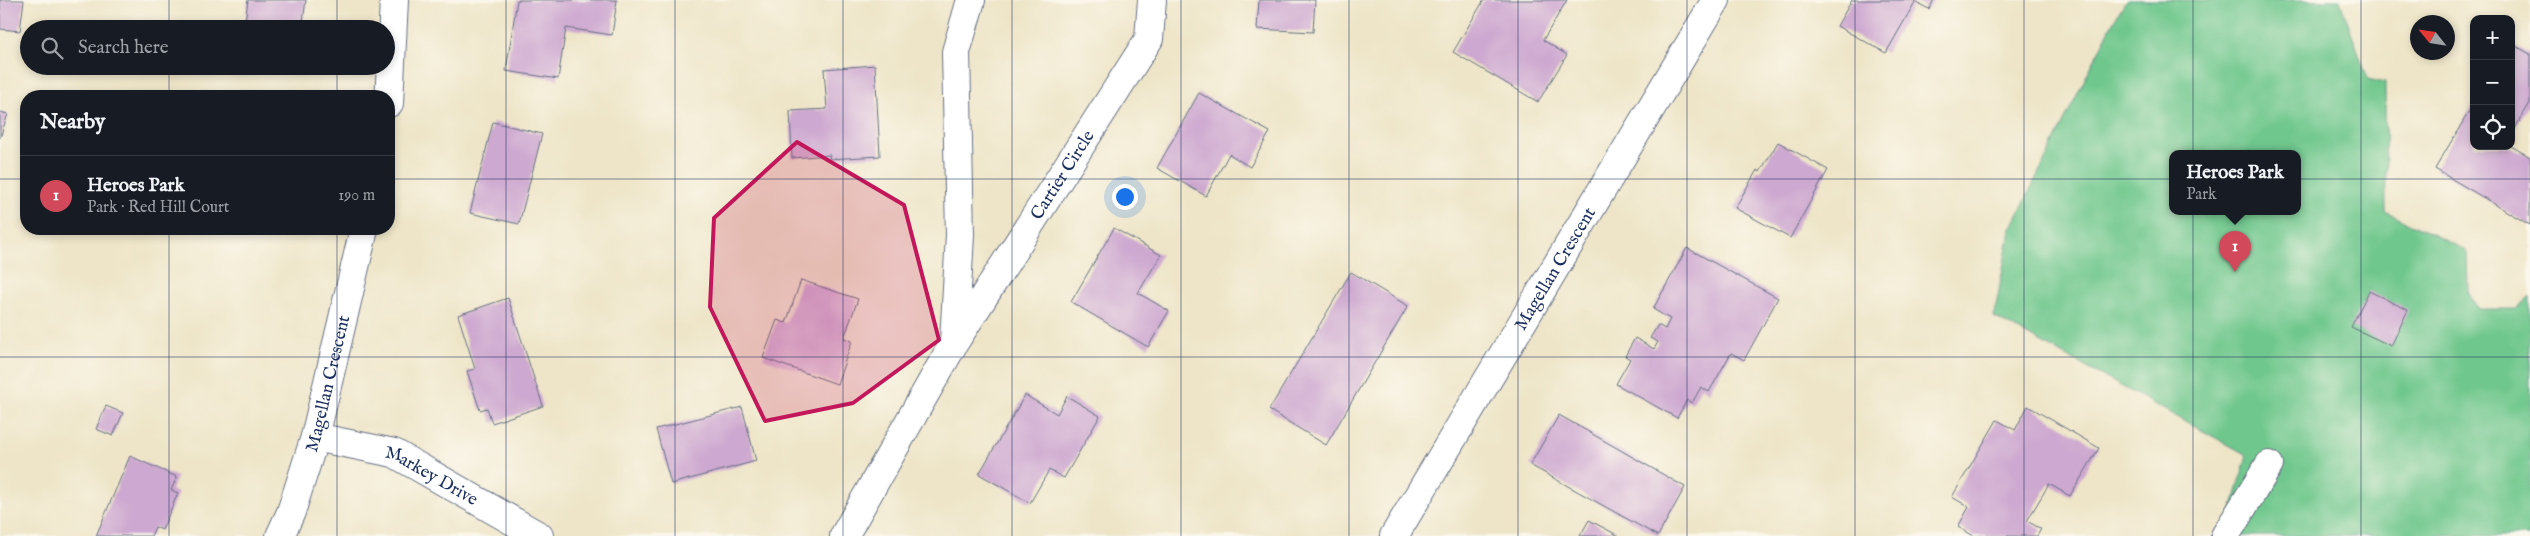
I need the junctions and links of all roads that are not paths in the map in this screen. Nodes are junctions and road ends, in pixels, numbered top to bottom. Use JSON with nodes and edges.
{"nodes":[{"id":1,"x":394,"y":0,"type":"edge"},
{"id":2,"x":971,"y":0,"type":"edge"},
{"id":3,"x":1152,"y":0,"type":"edge"},
{"id":4,"x":1716,"y":0,"type":"edge"},
{"id":5,"x":393,"y":20,"type":"edge"},
{"id":6,"x":390,"y":75,"type":"edge"},
{"id":7,"x":390,"y":90,"type":"edge"},
{"id":8,"x":363,"y":235,"type":"edge"},
{"id":9,"x":954,"y":343,"type":"junction"},
{"id":10,"x":315,"y":437,"type":"junction"},
{"id":11,"x":2269,"y":465,"type":"dead end"},
{"id":12,"x":280,"y":536,"type":"edge"},
{"id":13,"x":539,"y":536,"type":"edge"},
{"id":14,"x":844,"y":536,"type":"edge"},
{"id":15,"x":1394,"y":536,"type":"edge"},
{"id":16,"x":2225,"y":536,"type":"edge"}],
"edges":[{"from":1,"to":5,"type":"street"},
{"from":2,"to":9,"type":"street","name":"Cartier Circle"},
{"from":3,"to":9,"type":"street","name":"Cartier Circle"},
{"from":4,"to":15,"type":"street","name":"Magellan Crescent"},
{"from":6,"to":7,"type":"street"},
{"from":8,"to":10,"type":"street","name":"Magellan Crescent"},
{"from":9,"to":14,"type":"street","name":"Cartier Circle"},
{"from":10,"to":12,"type":"street","name":"Magellan Crescent"},
{"from":10,"to":13,"type":"street","name":"Markey Drive"},
{"from":11,"to":16,"type":"street"}]}
